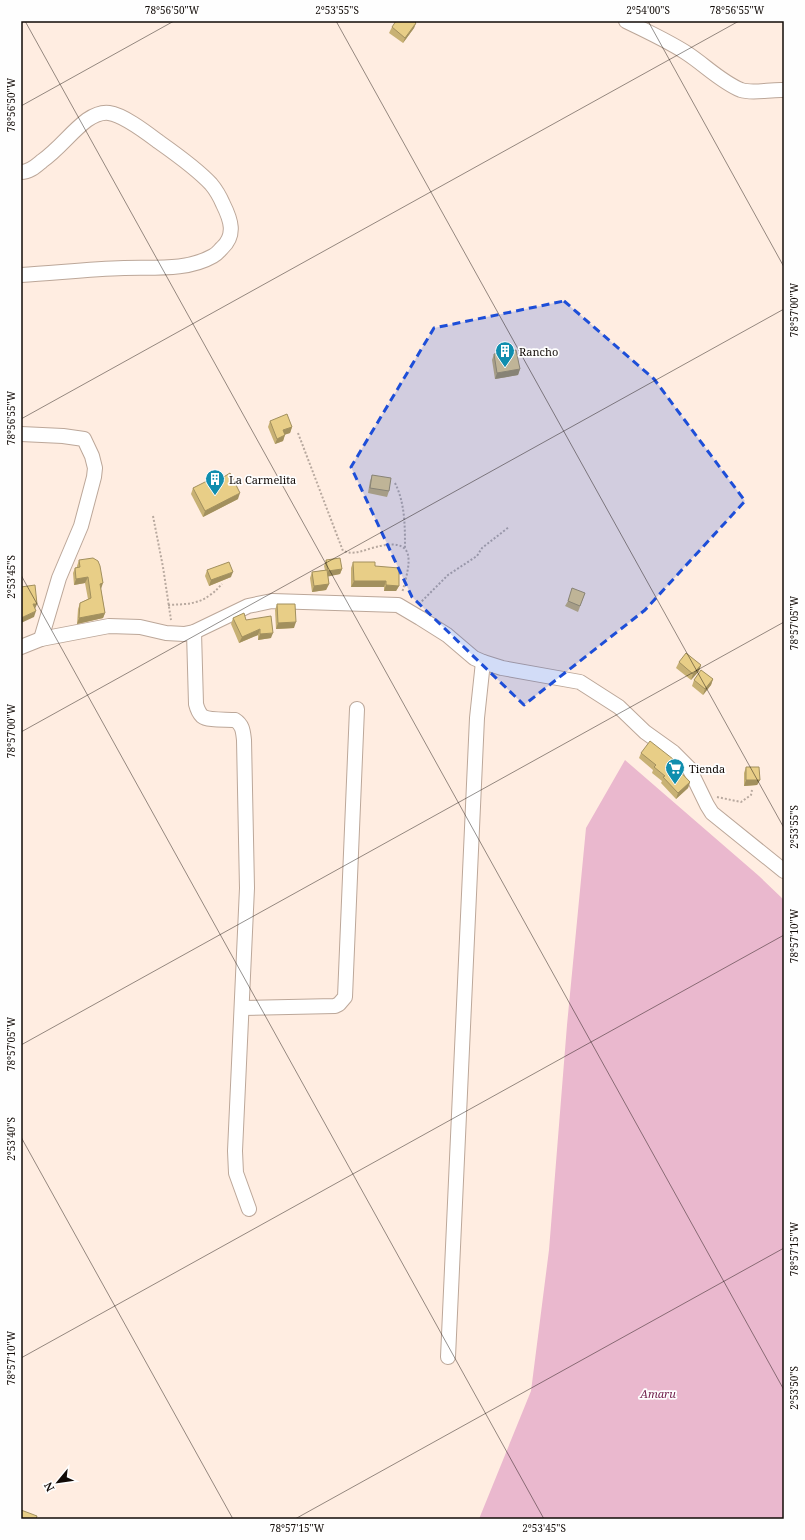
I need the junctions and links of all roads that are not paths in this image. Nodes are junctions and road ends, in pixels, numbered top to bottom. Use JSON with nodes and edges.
{"nodes":[{"id":1,"x":626,"y":21,"type":"edge"},
{"id":2,"x":784,"y":90,"type":"edge"},
{"id":3,"x":21,"y":172,"type":"edge"},
{"id":4,"x":21,"y":275,"type":"edge"},
{"id":5,"x":21,"y":434,"type":"edge"},
{"id":6,"x":194,"y":632,"type":"junction"},
{"id":7,"x":41,"y":639,"type":"junction"},
{"id":8,"x":21,"y":647,"type":"edge"},
{"id":9,"x":483,"y":662,"type":"junction"},
{"id":10,"x":357,"y":709,"type":"dead end"},
{"id":11,"x":784,"y":871,"type":"edge"},
{"id":12,"x":242,"y":1008,"type":"junction"},
{"id":13,"x":248,"y":1210,"type":"dead end"},
{"id":14,"x":448,"y":1357,"type":"dead end"}],
"edges":[{"from":1,"to":2,"type":"street"},
{"from":3,"to":4,"type":"street"},
{"from":5,"to":7,"type":"street"},
{"from":6,"to":7,"type":"street"},
{"from":6,"to":9,"type":"street"},
{"from":6,"to":12,"type":"street"},
{"from":7,"to":8,"type":"street"},
{"from":9,"to":11,"type":"street"},
{"from":9,"to":14,"type":"street"},
{"from":10,"to":12,"type":"street"},
{"from":12,"to":13,"type":"street"}]}
